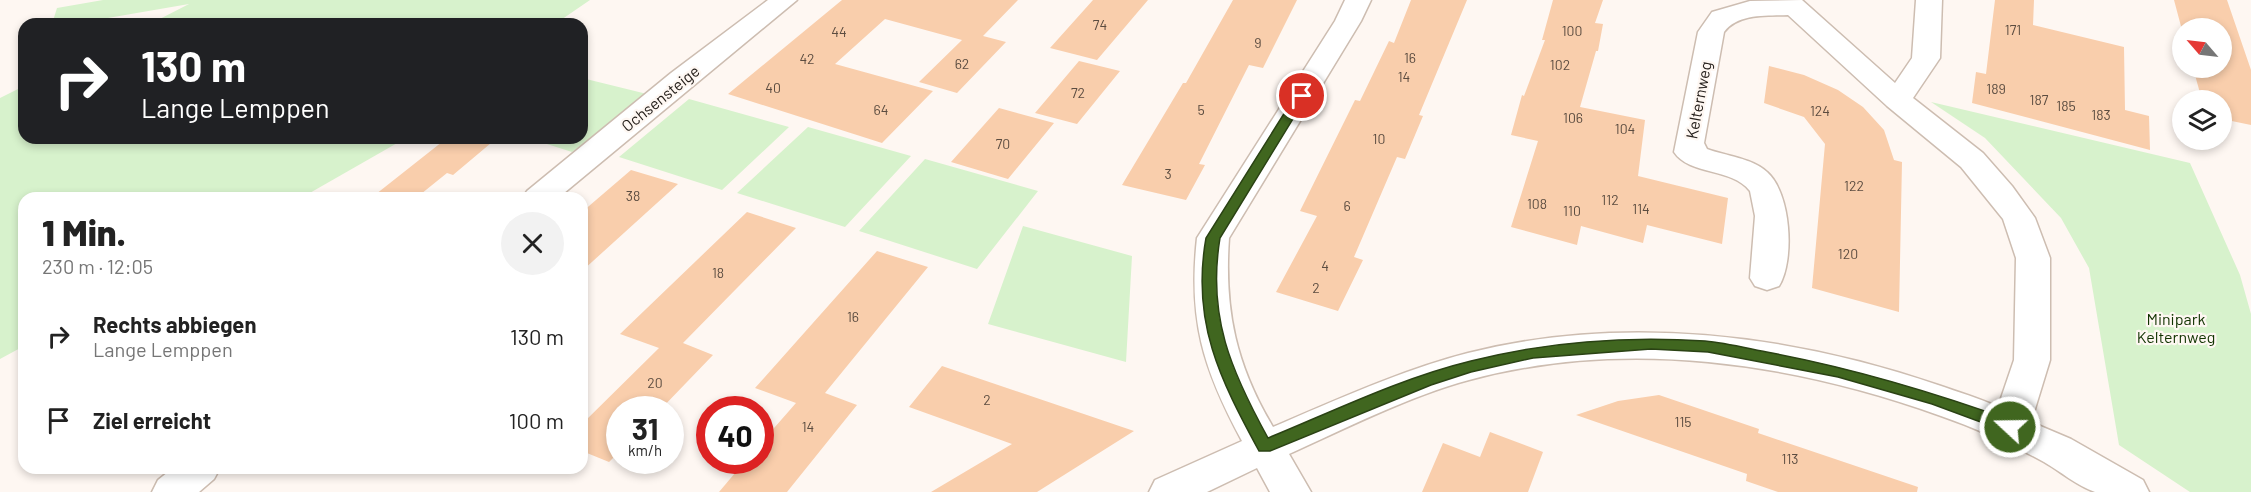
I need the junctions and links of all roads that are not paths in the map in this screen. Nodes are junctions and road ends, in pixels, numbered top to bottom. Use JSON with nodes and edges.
{"nodes":[{"id":1,"x":784,"y":0,"type":"edge"},
{"id":2,"x":1359,"y":0,"type":"edge"},
{"id":3,"x":1929,"y":0,"type":"edge"},
{"id":4,"x":1790,"y":3,"type":"edge"},
{"id":5,"x":1897,"y":100,"type":"junction"},
{"id":6,"x":545,"y":192,"type":"edge"},
{"id":7,"x":1767,"y":278,"type":"dead end"},
{"id":8,"x":2010,"y":427,"type":"junction"},
{"id":9,"x":1264,"y":446,"type":"junction"},
{"id":10,"x":193,"y":474,"type":"edge"},
{"id":11,"x":172,"y":492,"type":"edge"},
{"id":12,"x":1169,"y":492,"type":"edge"},
{"id":13,"x":1291,"y":492,"type":"edge"},
{"id":14,"x":2129,"y":492,"type":"edge"}],
"edges":[{"from":1,"to":6,"type":"street","name":"Ochsensteige"},
{"from":2,"to":9,"type":"street"},
{"from":3,"to":5,"type":"street"},
{"from":4,"to":5,"type":"street","name":"Kelternweg"},
{"from":4,"to":7,"type":"street","name":"Kelternweg"},
{"from":5,"to":8,"type":"street","name":"Kelternweg"},
{"from":8,"to":9,"type":"street"},
{"from":8,"to":14,"type":"street"},
{"from":9,"to":12,"type":"street"},
{"from":9,"to":13,"type":"street"},
{"from":10,"to":11,"type":"street"}]}
